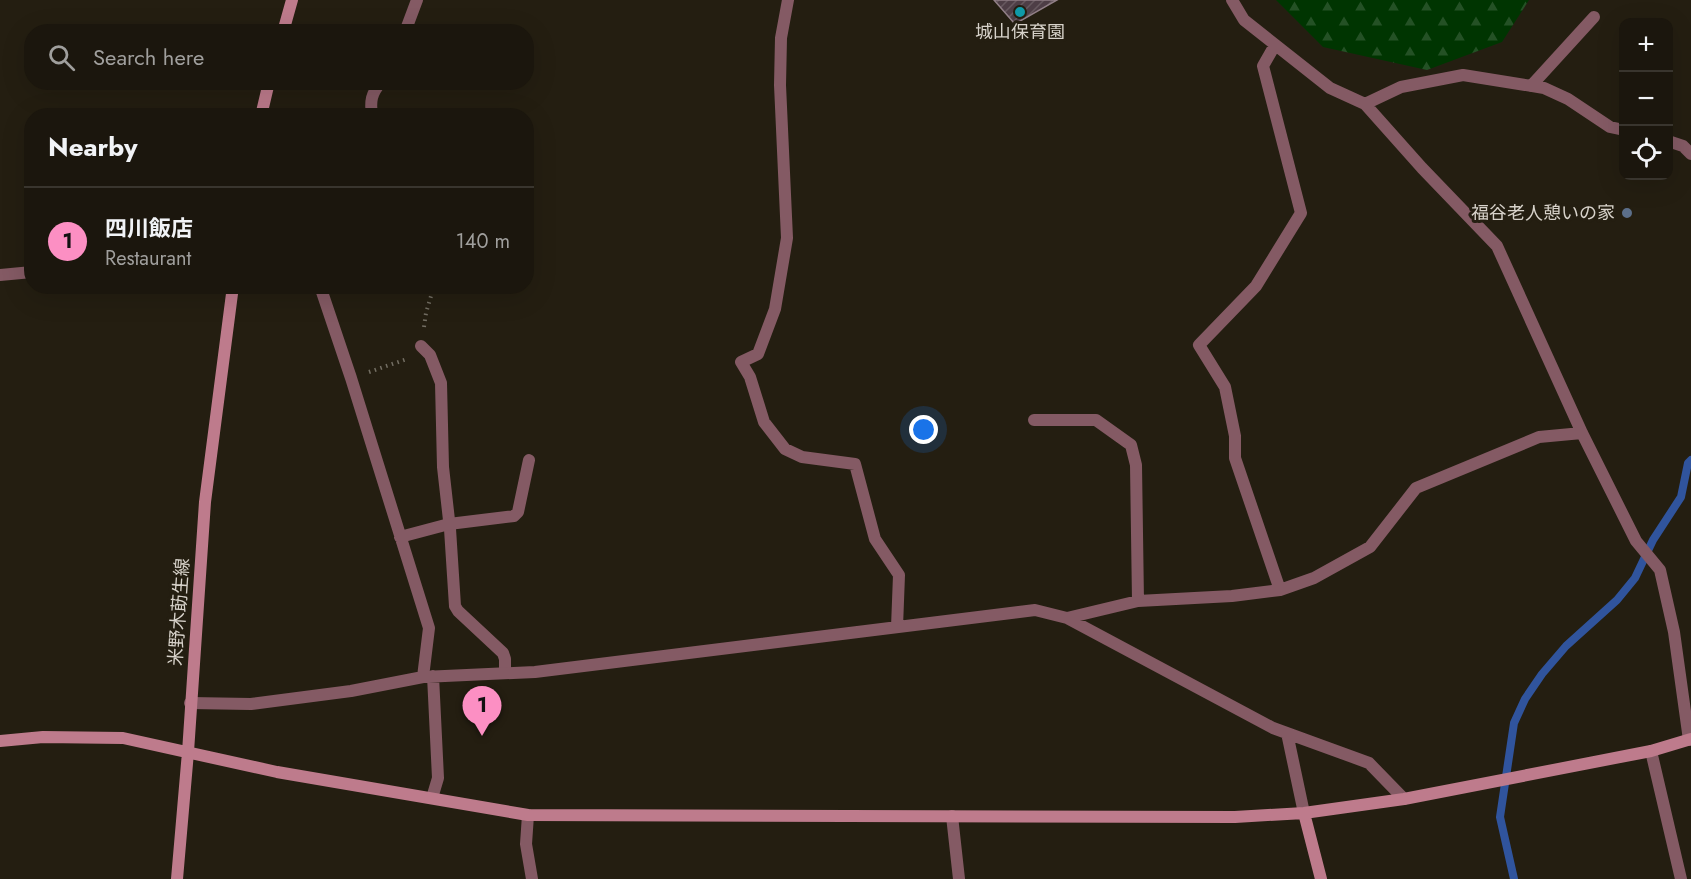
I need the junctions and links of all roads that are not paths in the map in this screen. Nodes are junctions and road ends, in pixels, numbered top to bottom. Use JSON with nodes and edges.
{"nodes":[{"id":1,"x":292,"y":0,"type":"edge"},
{"id":2,"x":417,"y":0,"type":"edge"},
{"id":3,"x":788,"y":0,"type":"edge"},
{"id":4,"x":1232,"y":0,"type":"edge"},
{"id":5,"x":1594,"y":17,"type":"dead end"},
{"id":6,"x":285,"y":24,"type":"edge"},
{"id":7,"x":408,"y":24,"type":"edge"},
{"id":8,"x":1275,"y":45,"type":"junction"},
{"id":9,"x":1531,"y":86,"type":"junction"},
{"id":10,"x":267,"y":90,"type":"edge"},
{"id":11,"x":374,"y":90,"type":"edge"},
{"id":12,"x":1365,"y":104,"type":"junction"},
{"id":13,"x":263,"y":108,"type":"edge"},
{"id":14,"x":371,"y":108,"type":"edge"},
{"id":15,"x":1619,"y":129,"type":"edge"},
{"id":16,"x":1673,"y":143,"type":"edge"},
{"id":17,"x":1691,"y":153,"type":"edge"},
{"id":18,"x":24,"y":273,"type":"edge"},
{"id":19,"x":0,"y":275,"type":"edge"},
{"id":20,"x":232,"y":294,"type":"edge"},
{"id":21,"x":323,"y":294,"type":"edge"},
{"id":22,"x":421,"y":346,"type":"dead end"},
{"id":23,"x":1034,"y":420,"type":"dead end"},
{"id":24,"x":1582,"y":433,"type":"junction"},
{"id":25,"x":529,"y":460,"type":"dead end"},
{"id":26,"x":449,"y":524,"type":"junction"},
{"id":27,"x":400,"y":537,"type":"junction"},
{"id":28,"x":1280,"y":590,"type":"junction"},
{"id":29,"x":1138,"y":601,"type":"junction"},
{"id":30,"x":1067,"y":618,"type":"junction"},
{"id":31,"x":897,"y":627,"type":"junction"},
{"id":32,"x":505,"y":673,"type":"junction"},
{"id":33,"x":428,"y":676,"type":"junction"},
{"id":34,"x":190,"y":703,"type":"junction"},
{"id":35,"x":1287,"y":733,"type":"junction"},
{"id":36,"x":1690,"y":739,"type":"edge"},
{"id":37,"x":0,"y":741,"type":"edge"},
{"id":38,"x":1651,"y":751,"type":"junction"},
{"id":39,"x":188,"y":752,"type":"junction"},
{"id":40,"x":432,"y":798,"type":"junction"},
{"id":41,"x":1404,"y":799,"type":"junction"},
{"id":42,"x":1304,"y":813,"type":"junction"},
{"id":43,"x":528,"y":815,"type":"junction"},
{"id":44,"x":952,"y":816,"type":"junction"},
{"id":45,"x":177,"y":879,"type":"edge"},
{"id":46,"x":532,"y":879,"type":"edge"},
{"id":47,"x":959,"y":879,"type":"edge"},
{"id":48,"x":1321,"y":879,"type":"edge"},
{"id":49,"x":1681,"y":879,"type":"edge"}],
"edges":[{"from":1,"to":6,"type":"street"},
{"from":2,"to":7,"type":"street"},
{"from":3,"to":31,"type":"street"},
{"from":4,"to":8,"type":"street"},
{"from":5,"to":9,"type":"street"},
{"from":8,"to":12,"type":"street"},
{"from":8,"to":28,"type":"street"},
{"from":9,"to":12,"type":"street"},
{"from":9,"to":15,"type":"street"},
{"from":10,"to":13,"type":"street"},
{"from":11,"to":14,"type":"street"},
{"from":12,"to":24,"type":"street"},
{"from":16,"to":17,"type":"street"},
{"from":18,"to":19,"type":"street"},
{"from":20,"to":34,"type":"street","name":"米野木莇生線"},
{"from":21,"to":27,"type":"street"},
{"from":22,"to":26,"type":"street"},
{"from":23,"to":29,"type":"street"},
{"from":24,"to":28,"type":"street"},
{"from":24,"to":36,"type":"street"},
{"from":25,"to":26,"type":"street"},
{"from":26,"to":27,"type":"street"},
{"from":26,"to":32,"type":"street"},
{"from":27,"to":33,"type":"street"},
{"from":28,"to":29,"type":"street"},
{"from":29,"to":30,"type":"street"},
{"from":30,"to":31,"type":"street"},
{"from":30,"to":35,"type":"street"},
{"from":31,"to":32,"type":"street"},
{"from":32,"to":33,"type":"street"},
{"from":33,"to":34,"type":"street"},
{"from":33,"to":40,"type":"street"},
{"from":34,"to":39,"type":"street","name":"米野木莇生線"},
{"from":35,"to":41,"type":"street"},
{"from":35,"to":42,"type":"street"},
{"from":36,"to":38,"type":"street"},
{"from":37,"to":39,"type":"street"},
{"from":38,"to":41,"type":"street"},
{"from":38,"to":49,"type":"street"},
{"from":39,"to":40,"type":"street"},
{"from":39,"to":45,"type":"street","name":"米野木莇生線"},
{"from":40,"to":43,"type":"street"},
{"from":41,"to":42,"type":"street"},
{"from":42,"to":44,"type":"street"},
{"from":42,"to":48,"type":"street"},
{"from":43,"to":44,"type":"street"},
{"from":43,"to":46,"type":"street"},
{"from":44,"to":47,"type":"street"}]}
